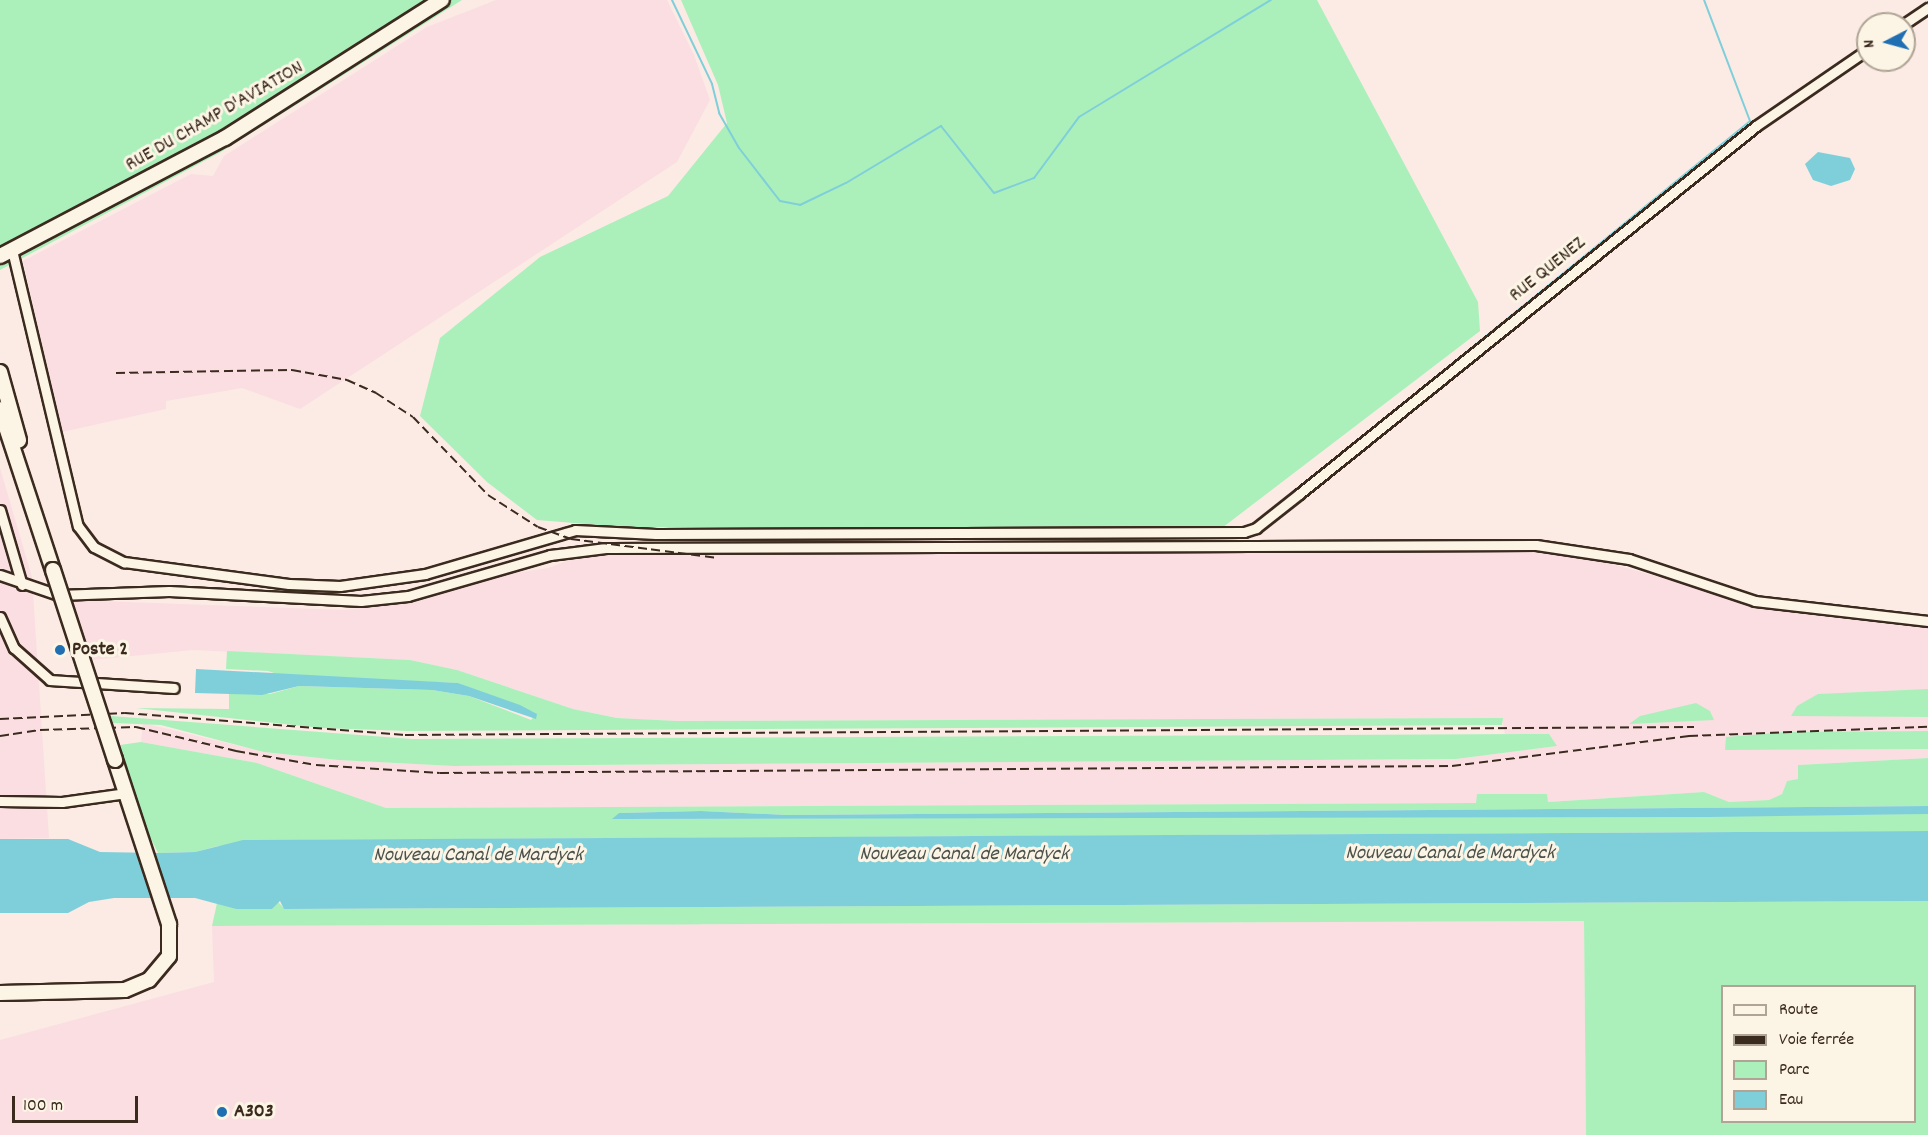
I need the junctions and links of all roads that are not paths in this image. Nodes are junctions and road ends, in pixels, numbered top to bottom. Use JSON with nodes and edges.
{"nodes":[{"id":1,"x":442,"y":0,"type":"edge"},
{"id":2,"x":1856,"y":57,"type":"edge"},
{"id":3,"x":6,"y":253,"type":"edge"},
{"id":4,"x":0,"y":372,"type":"edge"},
{"id":5,"x":0,"y":409,"type":"edge"},
{"id":6,"x":0,"y":510,"type":"edge"},
{"id":7,"x":36,"y":513,"type":"junction"},
{"id":8,"x":0,"y":575,"type":"edge"},
{"id":9,"x":22,"y":585,"type":"junction"},
{"id":10,"x":0,"y":617,"type":"edge"},
{"id":11,"x":1928,"y":621,"type":"edge"},
{"id":12,"x":174,"y":688,"type":"dead end"},
{"id":13,"x":126,"y":793,"type":"junction"},
{"id":14,"x":0,"y":801,"type":"edge"},
{"id":15,"x":141,"y":984,"type":"junction"},
{"id":16,"x":0,"y":985,"type":"edge"},
{"id":17,"x":0,"y":993,"type":"edge"}],
"edges":[{"from":1,"to":3,"type":"main road","name":"RUE DU CHAMP D'AVIATION"},
{"from":2,"to":3,"type":"street","name":"RUE QUENEZ"},
{"from":4,"to":7,"type":"main road"},
{"from":5,"to":7,"type":"main road"},
{"from":6,"to":9,"type":"street"},
{"from":7,"to":13,"type":"main road","bridge":true},
{"from":8,"to":9,"type":"street"},
{"from":9,"to":11,"type":"street"},
{"from":10,"to":12,"type":"street"},
{"from":13,"to":14,"type":"street"},
{"from":13,"to":15,"type":"main road"},
{"from":15,"to":16,"type":"main road"},
{"from":15,"to":17,"type":"main road"}]}
